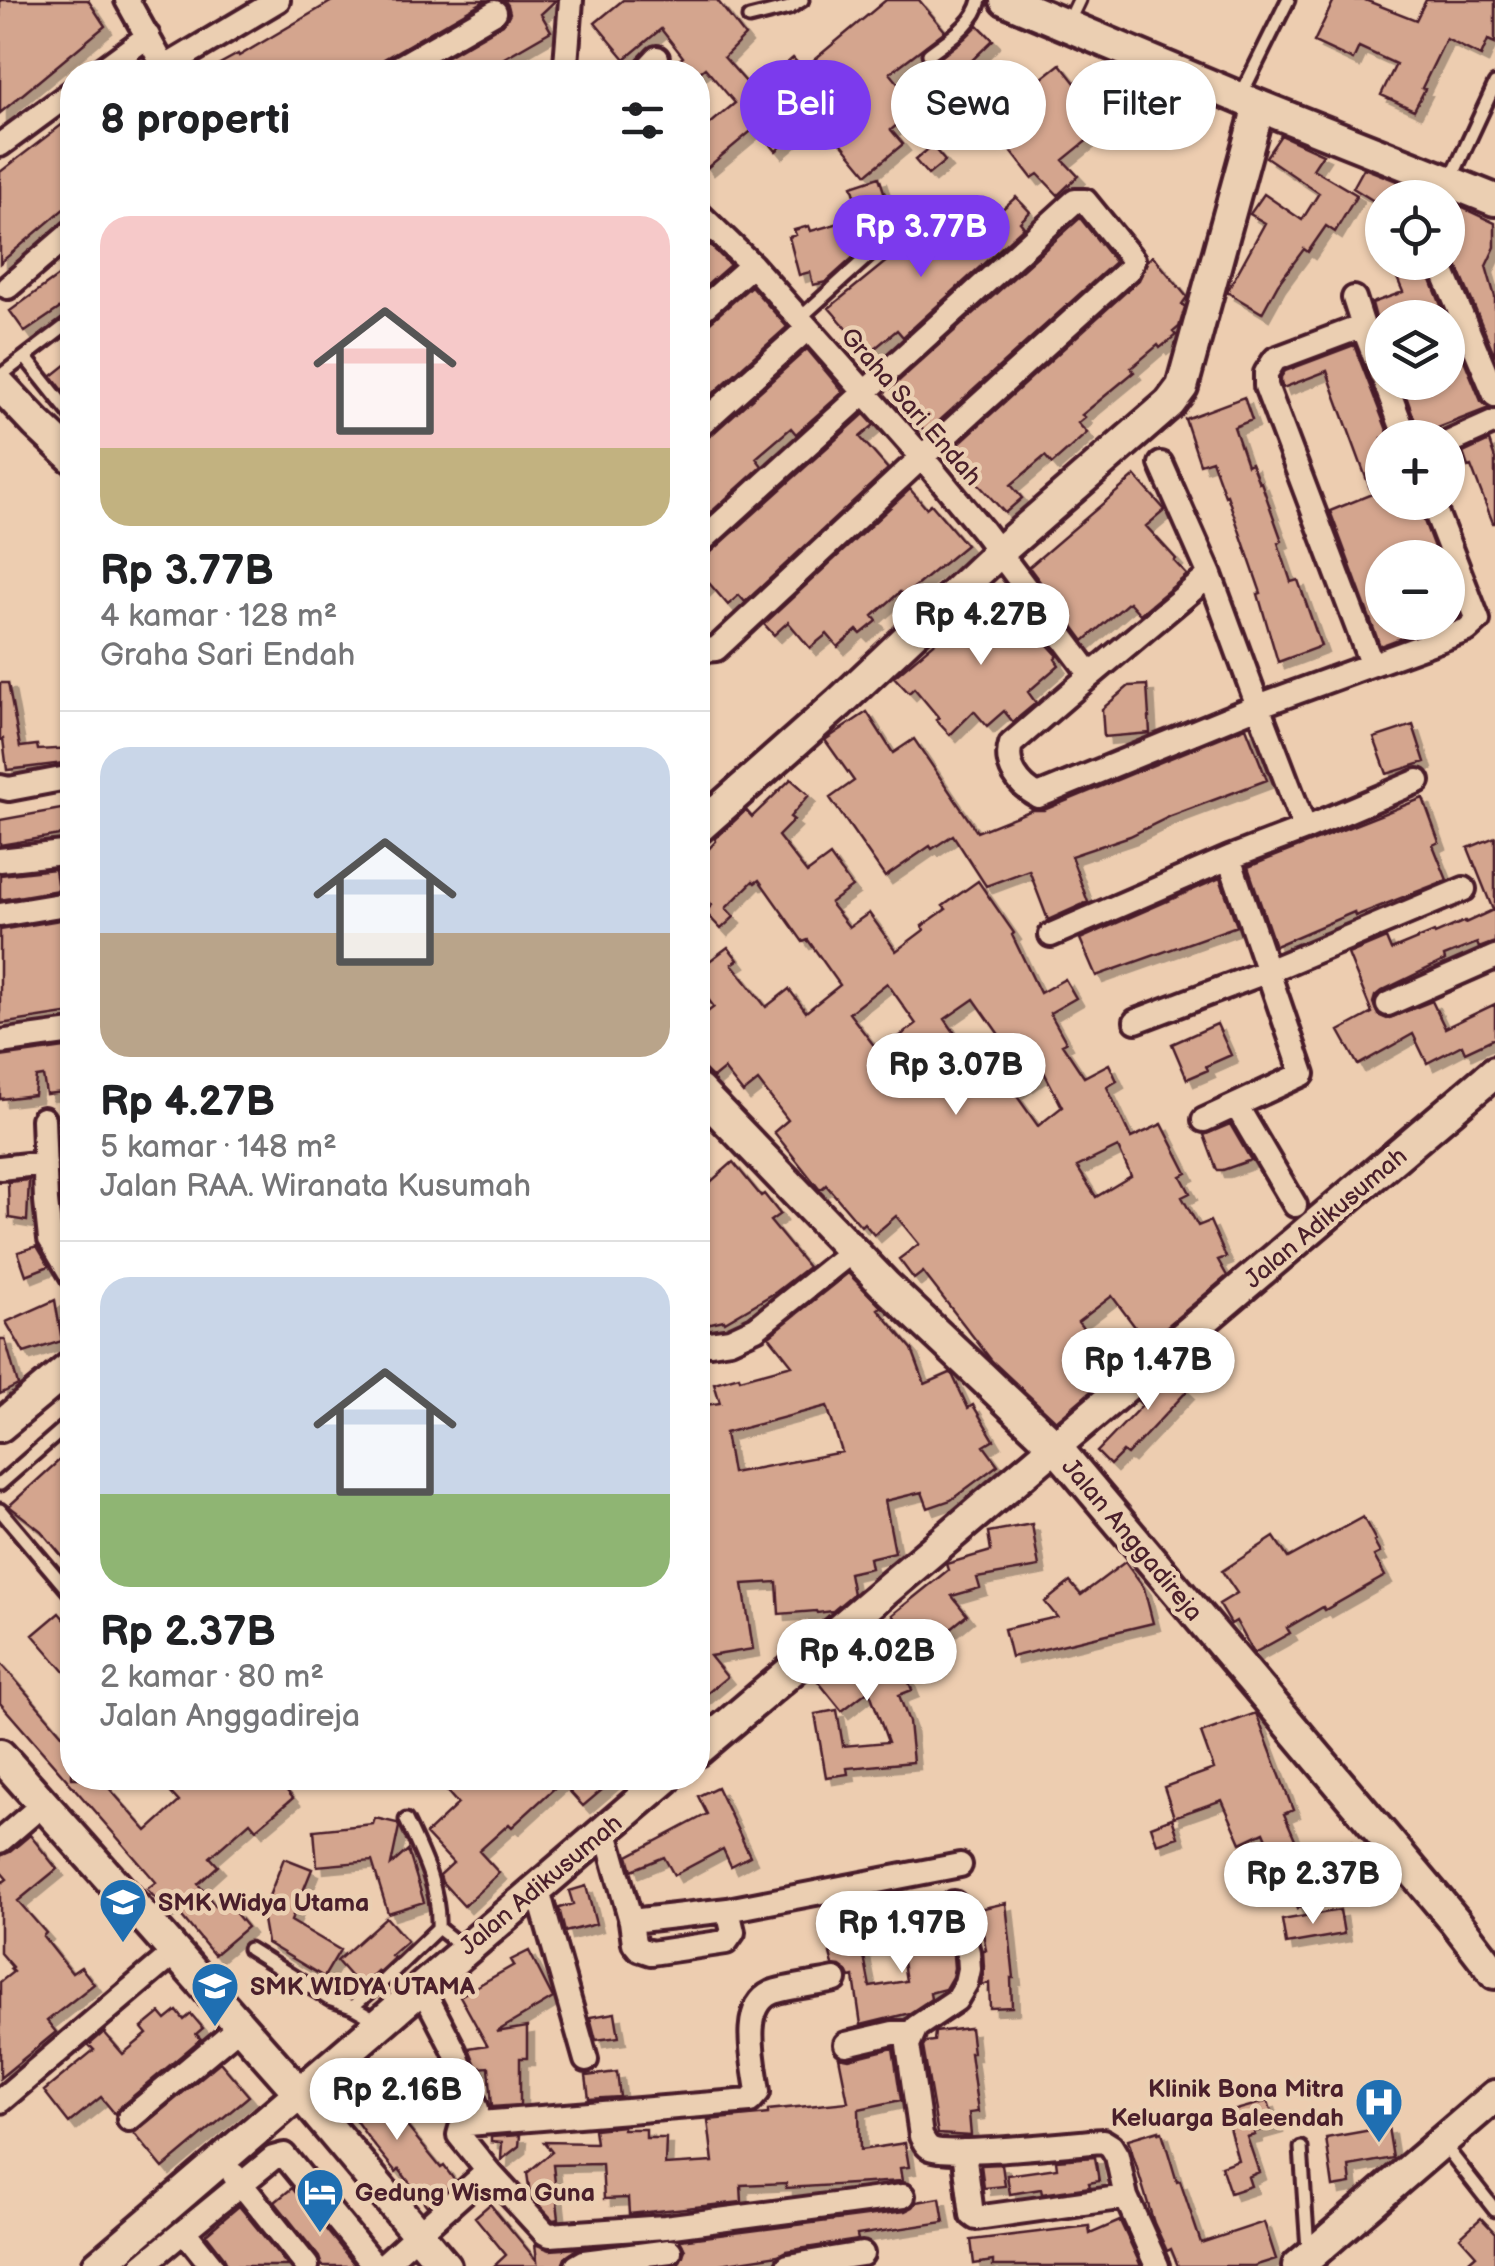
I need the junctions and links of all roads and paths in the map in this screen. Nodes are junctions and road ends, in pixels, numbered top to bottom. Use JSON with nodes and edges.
{"nodes":[{"id":1,"x":127,"y":0,"type":"edge"},
{"id":2,"x":278,"y":0,"type":"edge"},
{"id":3,"x":571,"y":0,"type":"edge"},
{"id":4,"x":802,"y":0,"type":"edge"},
{"id":5,"x":980,"y":0,"type":"edge"},
{"id":6,"x":1006,"y":0,"type":"edge"},
{"id":7,"x":1288,"y":0,"type":"edge"},
{"id":8,"x":249,"y":7,"type":"edge"},
{"id":9,"x":495,"y":12,"type":"dead end"},
{"id":10,"x":1072,"y":13,"type":"edge"},
{"id":11,"x":749,"y":18,"type":"dead end"},
{"id":12,"x":139,"y":43,"type":"junction"},
{"id":13,"x":929,"y":54,"type":"dead end"},
{"id":14,"x":116,"y":60,"type":"edge"},
{"id":15,"x":156,"y":60,"type":"edge"},
{"id":16,"x":179,"y":60,"type":"edge"},
{"id":17,"x":412,"y":60,"type":"edge"},
{"id":18,"x":566,"y":60,"type":"edge"},
{"id":19,"x":1495,"y":84,"type":"edge"},
{"id":20,"x":60,"y":101,"type":"edge"},
{"id":21,"x":1249,"y":102,"type":"junction"},
{"id":22,"x":0,"y":145,"type":"edge"},
{"id":23,"x":1447,"y":180,"type":"edge"},
{"id":24,"x":1450,"y":180,"type":"edge"},
{"id":25,"x":1465,"y":187,"type":"edge"},
{"id":26,"x":1495,"y":200,"type":"edge"},
{"id":27,"x":909,"y":220,"type":"dead end"},
{"id":28,"x":710,"y":224,"type":"edge"},
{"id":29,"x":60,"y":242,"type":"edge"},
{"id":30,"x":752,"y":264,"type":"junction"},
{"id":31,"x":1447,"y":280,"type":"edge"},
{"id":32,"x":8,"y":287,"type":"dead end"},
{"id":33,"x":1354,"y":298,"type":"dead end"},
{"id":34,"x":710,"y":302,"type":"edge"},
{"id":35,"x":804,"y":324,"type":"junction"},
{"id":36,"x":1363,"y":326,"type":"junction"},
{"id":37,"x":60,"y":330,"type":"edge"},
{"id":38,"x":1365,"y":331,"type":"edge"},
{"id":39,"x":25,"y":358,"type":"junction"},
{"id":40,"x":0,"y":376,"type":"edge"},
{"id":41,"x":0,"y":384,"type":"edge"},
{"id":42,"x":864,"y":391,"type":"junction"},
{"id":43,"x":1495,"y":396,"type":"edge"},
{"id":44,"x":60,"y":401,"type":"edge"},
{"id":45,"x":710,"y":415,"type":"edge"},
{"id":46,"x":1495,"y":422,"type":"edge"},
{"id":47,"x":1465,"y":435,"type":"edge"},
{"id":48,"x":60,"y":446,"type":"edge"},
{"id":49,"x":922,"y":457,"type":"junction"},
{"id":50,"x":1161,"y":464,"type":"dead end"},
{"id":51,"x":1439,"y":520,"type":"edge"},
{"id":52,"x":710,"y":533,"type":"edge"},
{"id":53,"x":998,"y":553,"type":"junction"},
{"id":54,"x":1210,"y":575,"type":"junction"},
{"id":55,"x":710,"y":650,"type":"edge"},
{"id":56,"x":1371,"y":664,"type":"junction"},
{"id":57,"x":1092,"y":676,"type":"junction"},
{"id":58,"x":1258,"y":706,"type":"junction"},
{"id":59,"x":60,"y":779,"type":"edge"},
{"id":60,"x":1418,"y":781,"type":"dead end"},
{"id":61,"x":0,"y":787,"type":"edge"},
{"id":62,"x":710,"y":817,"type":"edge"},
{"id":63,"x":1305,"y":828,"type":"junction"},
{"id":64,"x":60,"y":853,"type":"edge"},
{"id":65,"x":1229,"y":858,"type":"junction"},
{"id":66,"x":0,"y":860,"type":"edge"},
{"id":67,"x":1464,"y":889,"type":"dead end"},
{"id":68,"x":60,"y":904,"type":"edge"},
{"id":69,"x":0,"y":914,"type":"edge"},
{"id":70,"x":1051,"y":934,"type":"dead end"},
{"id":71,"x":1495,"y":957,"type":"edge"},
{"id":72,"x":1268,"y":971,"type":"junction"},
{"id":73,"x":1388,"y":1004,"type":"dead end"},
{"id":74,"x":1136,"y":1022,"type":"dead end"},
{"id":75,"x":60,"y":1034,"type":"edge"},
{"id":76,"x":0,"y":1042,"type":"edge"},
{"id":77,"x":1495,"y":1072,"type":"edge"},
{"id":78,"x":710,"y":1102,"type":"edge"},
{"id":79,"x":1236,"y":1105,"type":"junction"},
{"id":80,"x":43,"y":1119,"type":"dead end"},
{"id":81,"x":1204,"y":1120,"type":"dead end"},
{"id":82,"x":44,"y":1164,"type":"junction"},
{"id":83,"x":0,"y":1168,"type":"edge"},
{"id":84,"x":1294,"y":1205,"type":"dead end"},
{"id":85,"x":852,"y":1250,"type":"junction"},
{"id":86,"x":60,"y":1256,"type":"edge"},
{"id":87,"x":710,"y":1343,"type":"dead end"},
{"id":88,"x":60,"y":1376,"type":"edge"},
{"id":89,"x":0,"y":1426,"type":"edge"},
{"id":90,"x":60,"y":1432,"type":"edge"},
{"id":91,"x":1054,"y":1446,"type":"junction"},
{"id":92,"x":0,"y":1484,"type":"edge"},
{"id":93,"x":0,"y":1510,"type":"edge"},
{"id":94,"x":60,"y":1581,"type":"edge"},
{"id":95,"x":710,"y":1740,"type":"edge"},
{"id":96,"x":0,"y":1755,"type":"edge"},
{"id":97,"x":652,"y":1790,"type":"edge"},
{"id":98,"x":42,"y":1804,"type":"junction"},
{"id":99,"x":406,"y":1820,"type":"dead end"},
{"id":100,"x":605,"y":1830,"type":"junction"},
{"id":101,"x":0,"y":1840,"type":"edge"},
{"id":102,"x":960,"y":1866,"type":"dead end"},
{"id":103,"x":537,"y":1887,"type":"junction"},
{"id":104,"x":954,"y":1903,"type":"dead end"},
{"id":105,"x":728,"y":1910,"type":"junction"},
{"id":106,"x":631,"y":1921,"type":"junction"},
{"id":107,"x":438,"y":1928,"type":"junction"},
{"id":108,"x":465,"y":1948,"type":"junction"},
{"id":109,"x":249,"y":1949,"type":"dead end"},
{"id":110,"x":174,"y":1952,"type":"junction"},
{"id":111,"x":1495,"y":1973,"type":"edge"},
{"id":112,"x":836,"y":1980,"type":"dead end"},
{"id":113,"x":421,"y":1986,"type":"junction"},
{"id":114,"x":352,"y":2007,"type":"junction"},
{"id":115,"x":380,"y":2022,"type":"junction"},
{"id":116,"x":240,"y":2026,"type":"junction"},
{"id":117,"x":911,"y":2033,"type":"junction"},
{"id":118,"x":846,"y":2044,"type":"dead end"},
{"id":119,"x":586,"y":2060,"type":"dead end"},
{"id":120,"x":299,"y":2092,"type":"junction"},
{"id":121,"x":1495,"y":2096,"type":"edge"},
{"id":122,"x":0,"y":2101,"type":"edge"},
{"id":123,"x":478,"y":2109,"type":"dead end"},
{"id":124,"x":129,"y":2119,"type":"dead end"},
{"id":125,"x":1441,"y":2142,"type":"junction"},
{"id":126,"x":1301,"y":2148,"type":"dead end"},
{"id":127,"x":964,"y":2151,"type":"junction"},
{"id":128,"x":222,"y":2159,"type":"junction"},
{"id":129,"x":488,"y":2171,"type":"junction"},
{"id":130,"x":241,"y":2183,"type":"junction"},
{"id":131,"x":903,"y":2196,"type":"dead end"},
{"id":132,"x":1126,"y":2196,"type":"junction"},
{"id":133,"x":1495,"y":2210,"type":"edge"},
{"id":134,"x":665,"y":2227,"type":"junction"},
{"id":135,"x":184,"y":2231,"type":"junction"},
{"id":136,"x":419,"y":2234,"type":"junction"},
{"id":137,"x":862,"y":2254,"type":"dead end"},
{"id":138,"x":672,"y":2259,"type":"edge"},
{"id":139,"x":1304,"y":2261,"type":"edge"},
{"id":140,"x":817,"y":2264,"type":"edge"},
{"id":141,"x":98,"y":2266,"type":"edge"},
{"id":142,"x":142,"y":2266,"type":"edge"},
{"id":143,"x":212,"y":2266,"type":"edge"},
{"id":144,"x":307,"y":2266,"type":"edge"},
{"id":145,"x":378,"y":2266,"type":"edge"},
{"id":146,"x":445,"y":2266,"type":"edge"},
{"id":147,"x":577,"y":2266,"type":"edge"},
{"id":148,"x":788,"y":2266,"type":"edge"},
{"id":149,"x":1157,"y":2266,"type":"edge"}],
"edges":[{"from":1,"to":12,"type":"street"},
{"from":2,"to":8,"type":"street"},
{"from":3,"to":18,"type":"street"},
{"from":4,"to":11,"type":"lane"},
{"from":5,"to":13,"type":"lane"},
{"from":6,"to":10,"type":"main road"},
{"from":7,"to":21,"type":"lane"},
{"from":8,"to":16,"type":"street"},
{"from":9,"to":17,"type":"street"},
{"from":10,"to":21,"type":"main road"},
{"from":12,"to":14,"type":"street"},
{"from":12,"to":15,"type":"street"},
{"from":19,"to":24,"type":"lane"},
{"from":20,"to":22,"type":"street"},
{"from":21,"to":23,"type":"main road"},
{"from":21,"to":53,"type":"main road"},
{"from":25,"to":26,"type":"main road"},
{"from":27,"to":35,"type":"lane"},
{"from":28,"to":30,"type":"street","name":"Graha Sari Endah"},
{"from":29,"to":32,"type":"street"},
{"from":30,"to":34,"type":"street"},
{"from":30,"to":35,"type":"street","name":"Graha Sari Endah"},
{"from":31,"to":43,"type":"street"},
{"from":33,"to":36,"type":"street"},
{"from":35,"to":42,"type":"street","name":"Graha Sari Endah"},
{"from":35,"to":45,"type":"street"},
{"from":36,"to":38,"type":"street"},
{"from":36,"to":56,"type":"street"},
{"from":37,"to":39,"type":"lane"},
{"from":39,"to":40,"type":"lane"},
{"from":39,"to":44,"type":"lane"},
{"from":41,"to":48,"type":"main road"},
{"from":42,"to":49,"type":"street","name":"Graha Sari Endah"},
{"from":42,"to":49,"type":"street"},
{"from":42,"to":52,"type":"street"},
{"from":46,"to":47,"type":"street"},
{"from":49,"to":53,"type":"street","name":"Graha Sari Endah"},
{"from":49,"to":55,"type":"street"},
{"from":50,"to":54,"type":"street"},
{"from":51,"to":56,"type":"street"},
{"from":53,"to":57,"type":"street","name":"Graha Sari Endah"},
{"from":53,"to":62,"type":"main road"},
{"from":54,"to":57,"type":"street"},
{"from":54,"to":58,"type":"street"},
{"from":56,"to":58,"type":"street"},
{"from":57,"to":58,"type":"street"},
{"from":58,"to":63,"type":"street"},
{"from":59,"to":61,"type":"street"},
{"from":60,"to":63,"type":"street"},
{"from":63,"to":65,"type":"street"},
{"from":64,"to":66,"type":"street"},
{"from":65,"to":70,"type":"street"},
{"from":65,"to":72,"type":"street"},
{"from":67,"to":72,"type":"street"},
{"from":68,"to":69,"type":"street"},
{"from":71,"to":73,"type":"street"},
{"from":72,"to":74,"type":"street"},
{"from":72,"to":79,"type":"street"},
{"from":75,"to":76,"type":"street"},
{"from":77,"to":91,"type":"main road","name":"Jalan Adikusumah"},
{"from":78,"to":85,"type":"main road","name":"Jalan Anggadireja"},
{"from":79,"to":81,"type":"street"},
{"from":79,"to":84,"type":"street"},
{"from":80,"to":82,"type":"street"},
{"from":82,"to":83,"type":"street"},
{"from":82,"to":86,"type":"street"},
{"from":85,"to":87,"type":"street"},
{"from":85,"to":91,"type":"main road","name":"Jalan Anggadireja"},
{"from":88,"to":89,"type":"main road"},
{"from":90,"to":92,"type":"lane"},
{"from":91,"to":95,"type":"main road","name":"Jalan Adikusumah"},
{"from":91,"to":111,"type":"main road","name":"Jalan Anggadireja"},
{"from":93,"to":94,"type":"lane"},
{"from":96,"to":98,"type":"main road"},
{"from":97,"to":100,"type":"main road","name":"Jalan Adikusumah"},
{"from":98,"to":101,"type":"street"},
{"from":98,"to":110,"type":"main road"},
{"from":99,"to":107,"type":"lane"},
{"from":100,"to":103,"type":"main road","name":"Jalan Adikusumah"},
{"from":100,"to":106,"type":"street"},
{"from":102,"to":105,"type":"street"},
{"from":103,"to":108,"type":"main road","name":"Jalan Adikusumah"},
{"from":103,"to":119,"type":"street"},
{"from":104,"to":117,"type":"street"},
{"from":105,"to":106,"type":"street"},
{"from":105,"to":106,"type":"street"},
{"from":107,"to":108,"type":"lane"},
{"from":107,"to":114,"type":"lane"},
{"from":108,"to":113,"type":"main road","name":"Jalan Adikusumah"},
{"from":109,"to":114,"type":"lane"},
{"from":110,"to":116,"type":"main road"},
{"from":110,"to":122,"type":"street"},
{"from":112,"to":129,"type":"street"},
{"from":113,"to":115,"type":"main road","name":"Jalan Adikusumah"},
{"from":113,"to":123,"type":"street"},
{"from":114,"to":115,"type":"lane"},
{"from":115,"to":120,"type":"main road","name":"Jalan Adikusumah"},
{"from":116,"to":120,"type":"main road"},
{"from":116,"to":124,"type":"street"},
{"from":117,"to":118,"type":"street"},
{"from":117,"to":127,"type":"street"},
{"from":120,"to":128,"type":"main road","name":"Jalan Adikusumah"},
{"from":120,"to":136,"type":"main road"},
{"from":121,"to":125,"type":"main road"},
{"from":125,"to":133,"type":"lane"},
{"from":125,"to":139,"type":"main road"},
{"from":126,"to":139,"type":"lane"},
{"from":127,"to":132,"type":"street"},
{"from":127,"to":132,"type":"street"},
{"from":128,"to":130,"type":"street"},
{"from":128,"to":141,"type":"main road","name":"Jalan Adikusumah"},
{"from":129,"to":134,"type":"street"},
{"from":129,"to":136,"type":"street"},
{"from":130,"to":135,"type":"street"},
{"from":130,"to":144,"type":"street"},
{"from":130,"to":145,"type":"street"},
{"from":131,"to":134,"type":"street"},
{"from":132,"to":149,"type":"street"},
{"from":134,"to":138,"type":"street"},
{"from":135,"to":142,"type":"street"},
{"from":135,"to":143,"type":"street"},
{"from":136,"to":145,"type":"street"},
{"from":136,"to":146,"type":"main road"},
{"from":137,"to":140,"type":"street"},
{"from":138,"to":147,"type":"street"},
{"from":140,"to":148,"type":"street"}]}
